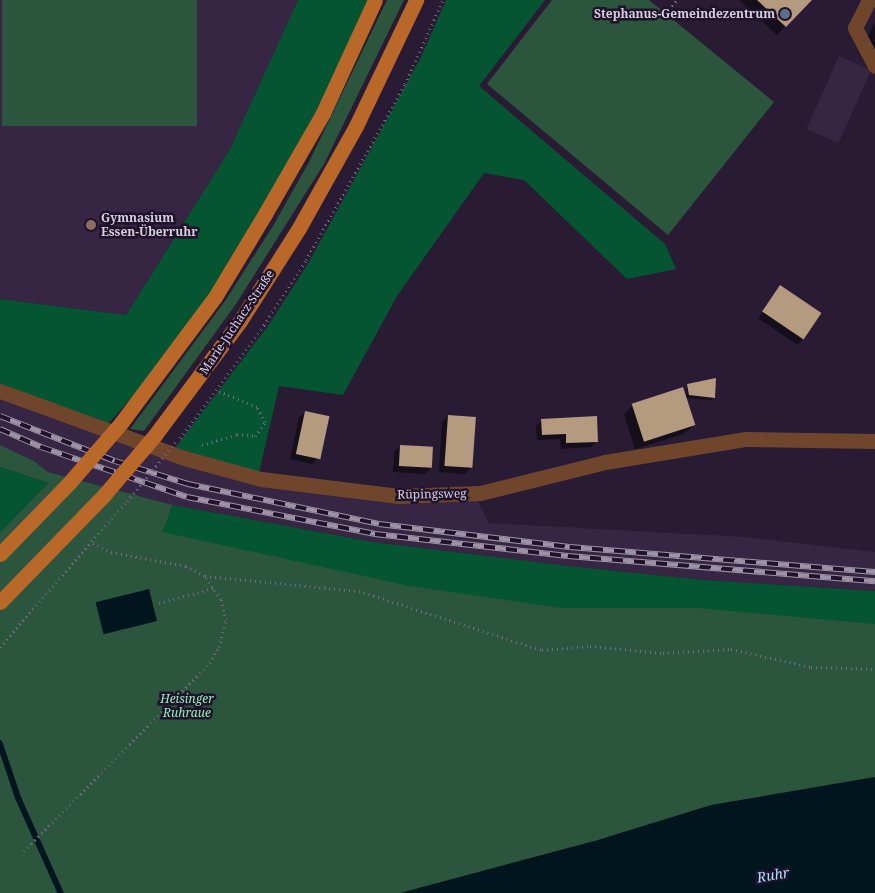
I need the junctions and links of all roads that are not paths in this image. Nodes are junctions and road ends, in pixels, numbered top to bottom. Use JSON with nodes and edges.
{"nodes":[{"id":1,"x":375,"y":0,"type":"edge"},
{"id":2,"x":416,"y":0,"type":"edge"},
{"id":3,"x":869,"y":0,"type":"edge"},
{"id":4,"x":875,"y":66,"type":"edge"},
{"id":5,"x":0,"y":391,"type":"edge"},
{"id":6,"x":875,"y":441,"type":"edge"},
{"id":7,"x":0,"y":554,"type":"edge"},
{"id":8,"x":0,"y":602,"type":"edge"}],
"edges":[{"from":1,"to":7,"type":"main road","bridge":true},
{"from":2,"to":8,"type":"main road","name":"Marie-Juchacz-Straße","bridge":true},
{"from":3,"to":4,"type":"street"},
{"from":5,"to":6,"type":"street","name":"Rüpingsweg"}]}
